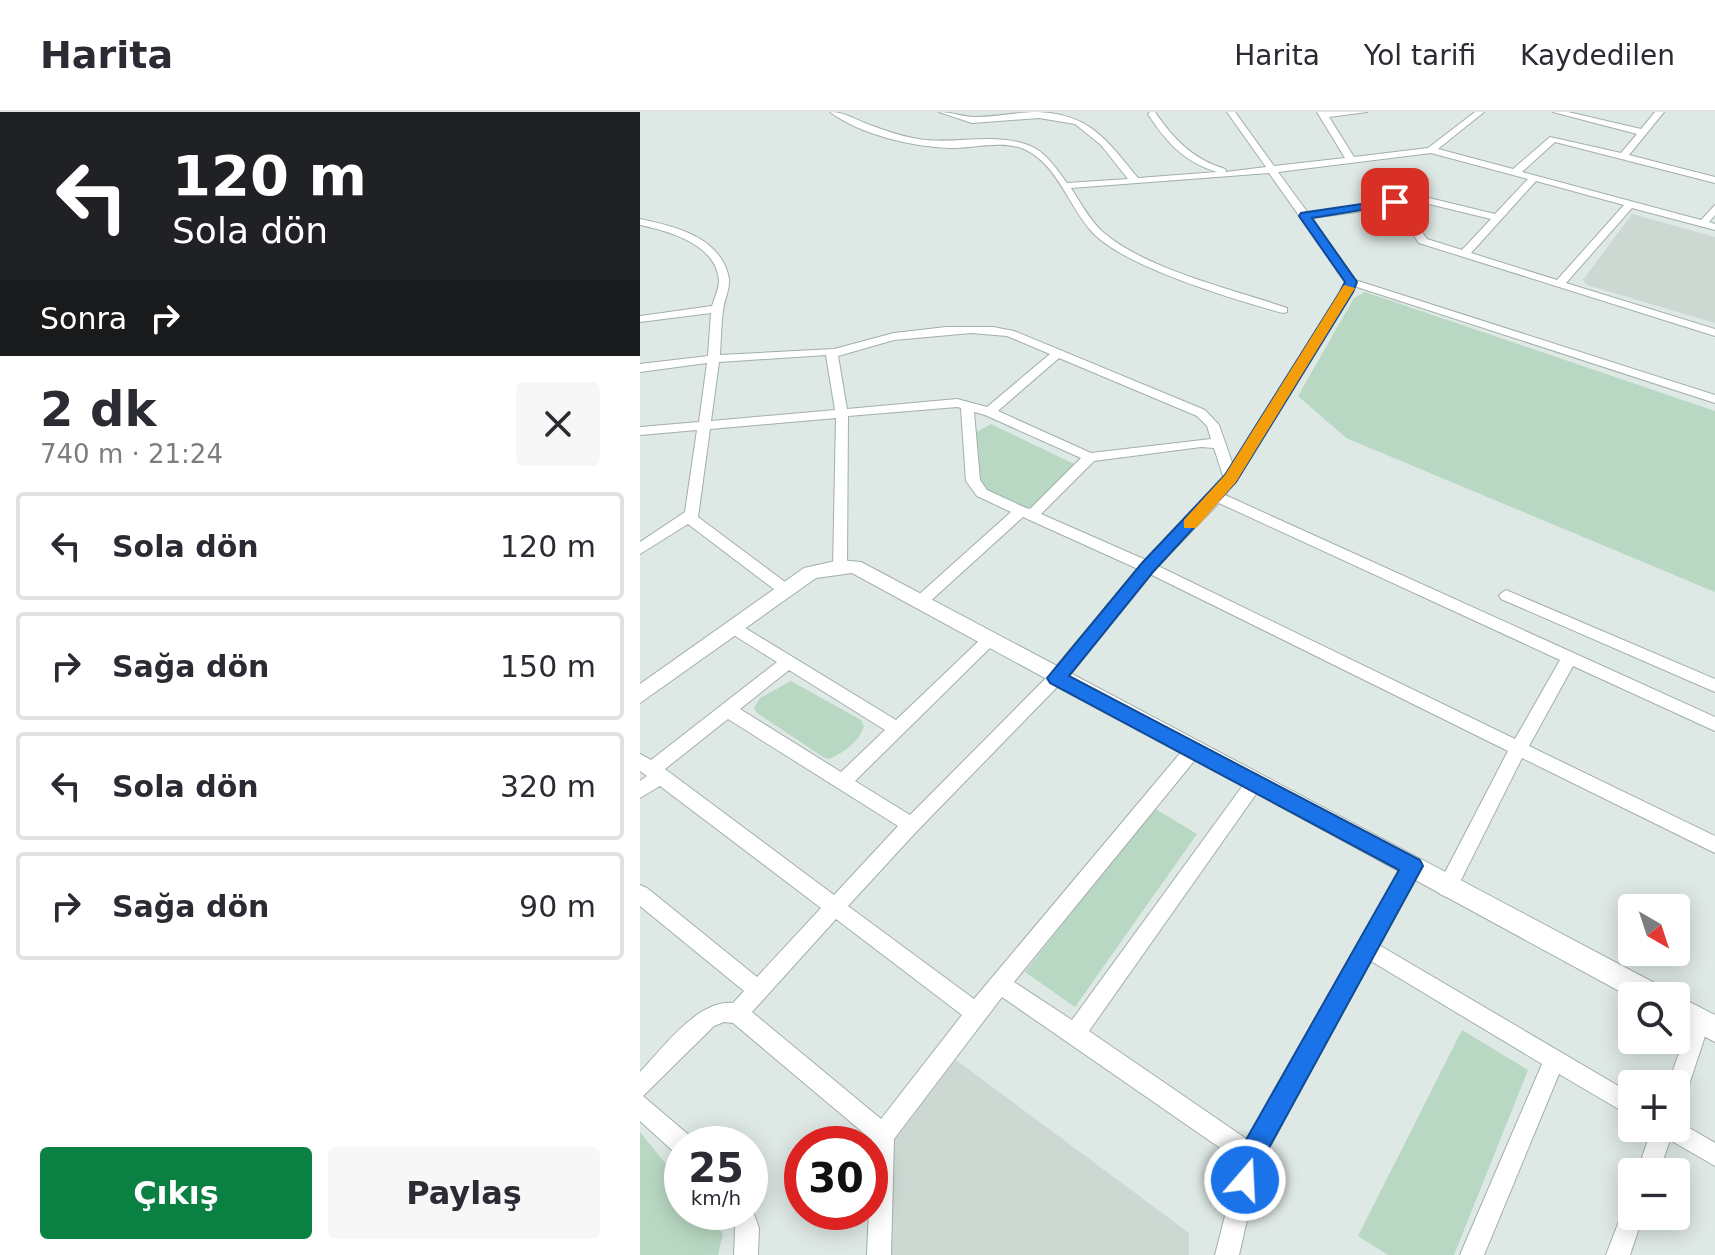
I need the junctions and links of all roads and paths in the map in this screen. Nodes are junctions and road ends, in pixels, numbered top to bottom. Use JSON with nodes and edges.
{"nodes":[{"id":1,"x":834,"y":112,"type":"edge"},
{"id":2,"x":943,"y":112,"type":"edge"},
{"id":3,"x":1164,"y":112,"type":"edge"},
{"id":4,"x":1231,"y":112,"type":"edge"},
{"id":5,"x":1363,"y":112,"type":"edge"},
{"id":6,"x":1480,"y":112,"type":"edge"},
{"id":7,"x":1557,"y":112,"type":"edge"},
{"id":8,"x":1660,"y":112,"type":"edge"},
{"id":9,"x":1152,"y":113,"type":"edge"},
{"id":10,"x":1322,"y":114,"type":"edge"},
{"id":11,"x":1574,"y":116,"type":"junction"},
{"id":12,"x":1645,"y":133,"type":"junction"},
{"id":13,"x":1553,"y":139,"type":"junction"},
{"id":14,"x":1431,"y":150,"type":"junction"},
{"id":15,"x":1623,"y":157,"type":"junction"},
{"id":16,"x":1352,"y":161,"type":"junction"},
{"id":17,"x":1271,"y":170,"type":"junction"},
{"id":18,"x":1516,"y":172,"type":"junction"},
{"id":19,"x":1235,"y":174,"type":"junction"},
{"id":20,"x":1535,"y":177,"type":"junction"},
{"id":21,"x":1715,"y":180,"type":"edge"},
{"id":22,"x":1135,"y":181,"type":"junction"},
{"id":23,"x":1063,"y":186,"type":"junction"},
{"id":24,"x":1395,"y":202,"type":"junction"},
{"id":25,"x":1630,"y":204,"type":"junction"},
{"id":26,"x":1715,"y":208,"type":"edge"},
{"id":27,"x":1305,"y":216,"type":"junction"},
{"id":28,"x":1499,"y":218,"type":"junction"},
{"id":29,"x":640,"y":222,"type":"edge"},
{"id":30,"x":1703,"y":224,"type":"junction"},
{"id":31,"x":1715,"y":227,"type":"edge"},
{"id":32,"x":1464,"y":254,"type":"junction"},
{"id":33,"x":1351,"y":282,"type":"junction"},
{"id":34,"x":1559,"y":284,"type":"junction"},
{"id":35,"x":717,"y":309,"type":"junction"},
{"id":36,"x":1283,"y":310,"type":"dead end"},
{"id":37,"x":640,"y":319,"type":"edge"},
{"id":38,"x":1715,"y":333,"type":"edge"},
{"id":39,"x":832,"y":354,"type":"junction"},
{"id":40,"x":1057,"y":354,"type":"junction"},
{"id":41,"x":714,"y":359,"type":"junction"},
{"id":42,"x":640,"y":368,"type":"edge"},
{"id":43,"x":1715,"y":399,"type":"edge"},
{"id":44,"x":967,"y":405,"type":"junction"},
{"id":45,"x":989,"y":412,"type":"junction"},
{"id":46,"x":842,"y":415,"type":"junction"},
{"id":47,"x":703,"y":424,"type":"junction"},
{"id":48,"x":640,"y":431,"type":"edge"},
{"id":49,"x":1219,"y":444,"type":"junction"},
{"id":50,"x":1090,"y":457,"type":"junction"},
{"id":51,"x":1231,"y":479,"type":"junction"},
{"id":52,"x":1217,"y":497,"type":"junction"},
{"id":53,"x":1027,"y":513,"type":"junction"},
{"id":54,"x":691,"y":515,"type":"junction"},
{"id":55,"x":640,"y":549,"type":"edge"},
{"id":56,"x":840,"y":566,"type":"junction"},
{"id":57,"x":1148,"y":567,"type":"junction"},
{"id":58,"x":784,"y":589,"type":"junction"},
{"id":59,"x":1506,"y":595,"type":"dead end"},
{"id":60,"x":920,"y":602,"type":"junction"},
{"id":61,"x":732,"y":627,"type":"junction"},
{"id":62,"x":989,"y":640,"type":"junction"},
{"id":63,"x":1569,"y":658,"type":"junction"},
{"id":64,"x":787,"y":663,"type":"junction"},
{"id":65,"x":1056,"y":678,"type":"junction"},
{"id":66,"x":1715,"y":686,"type":"edge"},
{"id":67,"x":640,"y":695,"type":"edge"},
{"id":68,"x":726,"y":709,"type":"junction"},
{"id":69,"x":1715,"y":724,"type":"edge"},
{"id":70,"x":896,"y":728,"type":"junction"},
{"id":71,"x":1193,"y":750,"type":"junction"},
{"id":72,"x":1517,"y":751,"type":"junction"},
{"id":73,"x":651,"y":768,"type":"edge"},
{"id":74,"x":842,"y":782,"type":"junction"},
{"id":75,"x":1255,"y":782,"type":"junction"},
{"id":76,"x":640,"y":791,"type":"edge"},
{"id":77,"x":911,"y":825,"type":"junction"},
{"id":78,"x":1715,"y":845,"type":"edge"},
{"id":79,"x":1413,"y":866,"type":"junction"},
{"id":80,"x":1447,"y":888,"type":"junction"},
{"id":81,"x":640,"y":894,"type":"edge"},
{"id":82,"x":835,"y":908,"type":"junction"},
{"id":83,"x":1369,"y":949,"type":"junction"},
{"id":84,"x":1626,"y":982,"type":"edge"},
{"id":85,"x":1000,"y":984,"type":"junction"},
{"id":86,"x":758,"y":990,"type":"junction"},
{"id":87,"x":737,"y":1013,"type":"junction"},
{"id":88,"x":976,"y":1013,"type":"junction"},
{"id":89,"x":1690,"y":1015,"type":"edge"},
{"id":90,"x":1711,"y":1025,"type":"edge"},
{"id":91,"x":1075,"y":1034,"type":"junction"},
{"id":92,"x":1554,"y":1060,"type":"junction"},
{"id":93,"x":1687,"y":1070,"type":"edge"},
{"id":94,"x":640,"y":1087,"type":"edge"},
{"id":95,"x":1618,"y":1098,"type":"edge"},
{"id":96,"x":640,"y":1106,"type":"edge"},
{"id":97,"x":872,"y":1126,"type":"edge"},
{"id":98,"x":664,"y":1128,"type":"edge"},
{"id":99,"x":888,"y":1128,"type":"edge"},
{"id":100,"x":1690,"y":1140,"type":"edge"},
{"id":101,"x":1715,"y":1155,"type":"edge"},
{"id":102,"x":1251,"y":1156,"type":"junction"},
{"id":103,"x":747,"y":1230,"type":"edge"},
{"id":104,"x":880,"y":1230,"type":"edge"},
{"id":105,"x":1627,"y":1230,"type":"edge"},
{"id":106,"x":746,"y":1255,"type":"edge"},
{"id":107,"x":879,"y":1255,"type":"edge"},
{"id":108,"x":1227,"y":1255,"type":"edge"},
{"id":109,"x":1472,"y":1255,"type":"edge"},
{"id":110,"x":1618,"y":1255,"type":"edge"}],
"edges":[{"from":1,"to":23,"type":"street"},
{"from":2,"to":22,"type":"street"},
{"from":3,"to":9,"type":"street"},
{"from":4,"to":17,"type":"street"},
{"from":5,"to":10,"type":"street"},
{"from":6,"to":14,"type":"street"},
{"from":7,"to":11,"type":"street"},
{"from":8,"to":12,"type":"street"},
{"from":9,"to":19,"type":"street"},
{"from":10,"to":16,"type":"street"},
{"from":11,"to":12,"type":"street"},
{"from":11,"to":13,"type":"street"},
{"from":12,"to":15,"type":"street"},
{"from":13,"to":15,"type":"street"},
{"from":13,"to":18,"type":"street"},
{"from":14,"to":16,"type":"street"},
{"from":14,"to":18,"type":"street"},
{"from":15,"to":21,"type":"street"},
{"from":16,"to":17,"type":"street"},
{"from":17,"to":19,"type":"street"},
{"from":17,"to":27,"type":"street"},
{"from":18,"to":20,"type":"street"},
{"from":19,"to":22,"type":"street"},
{"from":20,"to":25,"type":"street"},
{"from":20,"to":28,"type":"street"},
{"from":22,"to":23,"type":"street"},
{"from":23,"to":36,"type":"street"},
{"from":24,"to":27,"type":"street"},
{"from":24,"to":28,"type":"street"},
{"from":24,"to":32,"type":"street"},
{"from":25,"to":30,"type":"street"},
{"from":25,"to":34,"type":"street"},
{"from":26,"to":30,"type":"street"},
{"from":27,"to":33,"type":"street"},
{"from":28,"to":32,"type":"street"},
{"from":29,"to":35,"type":"street"},
{"from":30,"to":31,"type":"street"},
{"from":32,"to":34,"type":"street"},
{"from":33,"to":43,"type":"street"},
{"from":33,"to":51,"type":"street"},
{"from":34,"to":38,"type":"street"},
{"from":35,"to":37,"type":"street"},
{"from":35,"to":41,"type":"street"},
{"from":39,"to":40,"type":"street"},
{"from":39,"to":41,"type":"street"},
{"from":39,"to":46,"type":"street"},
{"from":40,"to":45,"type":"street"},
{"from":40,"to":49,"type":"street"},
{"from":41,"to":42,"type":"street"},
{"from":41,"to":47,"type":"street"},
{"from":44,"to":45,"type":"street"},
{"from":44,"to":46,"type":"street"},
{"from":44,"to":53,"type":"street"},
{"from":45,"to":50,"type":"street"},
{"from":46,"to":47,"type":"street"},
{"from":46,"to":56,"type":"street"},
{"from":47,"to":48,"type":"street"},
{"from":47,"to":54,"type":"street"},
{"from":49,"to":50,"type":"street"},
{"from":49,"to":51,"type":"street"},
{"from":50,"to":53,"type":"street"},
{"from":51,"to":52,"type":"street"},
{"from":52,"to":57,"type":"street"},
{"from":52,"to":63,"type":"street"},
{"from":53,"to":57,"type":"street"},
{"from":53,"to":60,"type":"street"},
{"from":54,"to":55,"type":"street"},
{"from":54,"to":58,"type":"street"},
{"from":56,"to":58,"type":"street"},
{"from":56,"to":60,"type":"street"},
{"from":57,"to":65,"type":"street"},
{"from":57,"to":72,"type":"street"},
{"from":58,"to":61,"type":"street"},
{"from":59,"to":66,"type":"street"},
{"from":60,"to":62,"type":"street"},
{"from":61,"to":64,"type":"street"},
{"from":61,"to":67,"type":"street"},
{"from":62,"to":65,"type":"street"},
{"from":62,"to":70,"type":"street"},
{"from":63,"to":69,"type":"street"},
{"from":63,"to":72,"type":"street"},
{"from":64,"to":68,"type":"street"},
{"from":64,"to":70,"type":"street"},
{"from":65,"to":71,"type":"street"},
{"from":65,"to":77,"type":"street"},
{"from":68,"to":73,"type":"street"},
{"from":68,"to":74,"type":"street"},
{"from":70,"to":74,"type":"street"},
{"from":71,"to":75,"type":"street"},
{"from":71,"to":85,"type":"street"},
{"from":72,"to":78,"type":"street"},
{"from":72,"to":80,"type":"street"},
{"from":73,"to":76,"type":"street"},
{"from":73,"to":82,"type":"street"},
{"from":74,"to":77,"type":"street"},
{"from":75,"to":79,"type":"street"},
{"from":75,"to":91,"type":"street"},
{"from":77,"to":82,"type":"street"},
{"from":79,"to":80,"type":"street"},
{"from":79,"to":83,"type":"street"},
{"from":80,"to":84,"type":"street"},
{"from":81,"to":86,"type":"street"},
{"from":82,"to":86,"type":"street"},
{"from":82,"to":88,"type":"street"},
{"from":83,"to":92,"type":"street"},
{"from":83,"to":102,"type":"street"},
{"from":85,"to":88,"type":"street"},
{"from":85,"to":91,"type":"street"},
{"from":86,"to":87,"type":"street"},
{"from":87,"to":94,"type":"street"},
{"from":87,"to":97,"type":"street"},
{"from":88,"to":99,"type":"street"},
{"from":89,"to":90,"type":"street"},
{"from":90,"to":93,"type":"street"},
{"from":91,"to":102,"type":"street"},
{"from":92,"to":95,"type":"street"},
{"from":92,"to":109,"type":"street"},
{"from":96,"to":98,"type":"street"},
{"from":100,"to":101,"type":"street"},
{"from":102,"to":108,"type":"street"},
{"from":103,"to":106,"type":"street"},
{"from":104,"to":107,"type":"street"},
{"from":105,"to":110,"type":"street"}]}
